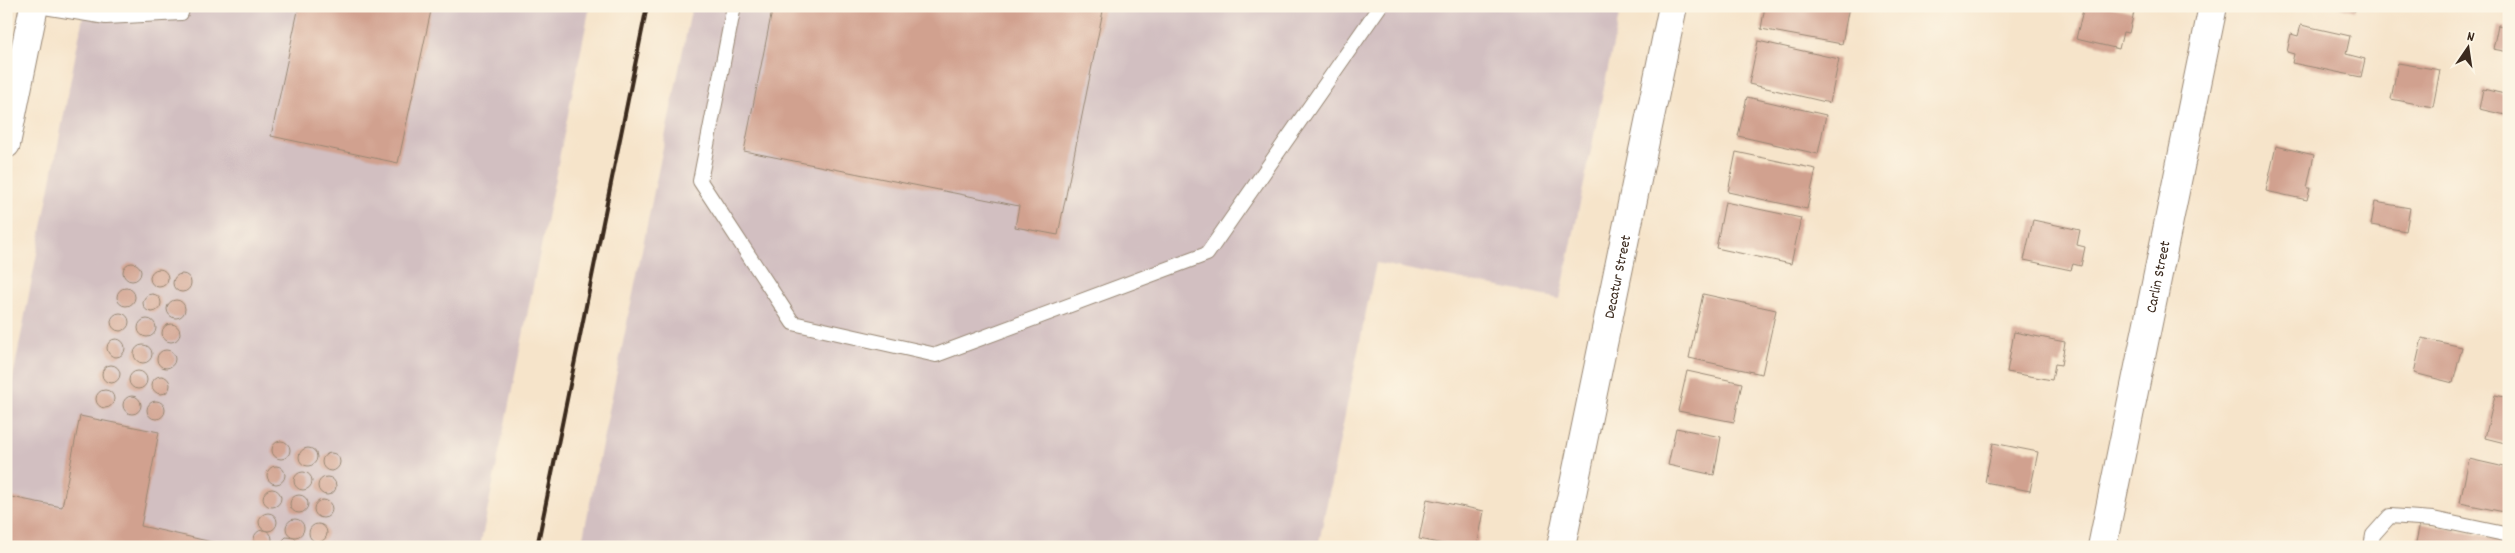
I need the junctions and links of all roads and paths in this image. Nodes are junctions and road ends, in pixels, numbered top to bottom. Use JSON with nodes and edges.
{"nodes":[{"id":1,"x":34,"y":6,"type":"edge"},
{"id":2,"x":38,"y":6,"type":"edge"},
{"id":3,"x":183,"y":6,"type":"edge"},
{"id":4,"x":734,"y":6,"type":"edge"},
{"id":5,"x":1380,"y":6,"type":"edge"},
{"id":6,"x":1673,"y":6,"type":"edge"},
{"id":7,"x":2213,"y":6,"type":"edge"},
{"id":8,"x":6,"y":144,"type":"edge"},
{"id":9,"x":2509,"y":535,"type":"edge"},
{"id":10,"x":1561,"y":547,"type":"edge"},
{"id":11,"x":2102,"y":547,"type":"edge"},
{"id":12,"x":2370,"y":547,"type":"edge"}],
"edges":[{"from":1,"to":8,"type":"street"},
{"from":2,"to":3,"type":"lane"},
{"from":4,"to":5,"type":"lane"},
{"from":6,"to":10,"type":"street","name":"Decatur Street"},
{"from":7,"to":11,"type":"street","name":"Carlin Street"},
{"from":9,"to":12,"type":"lane"}]}
